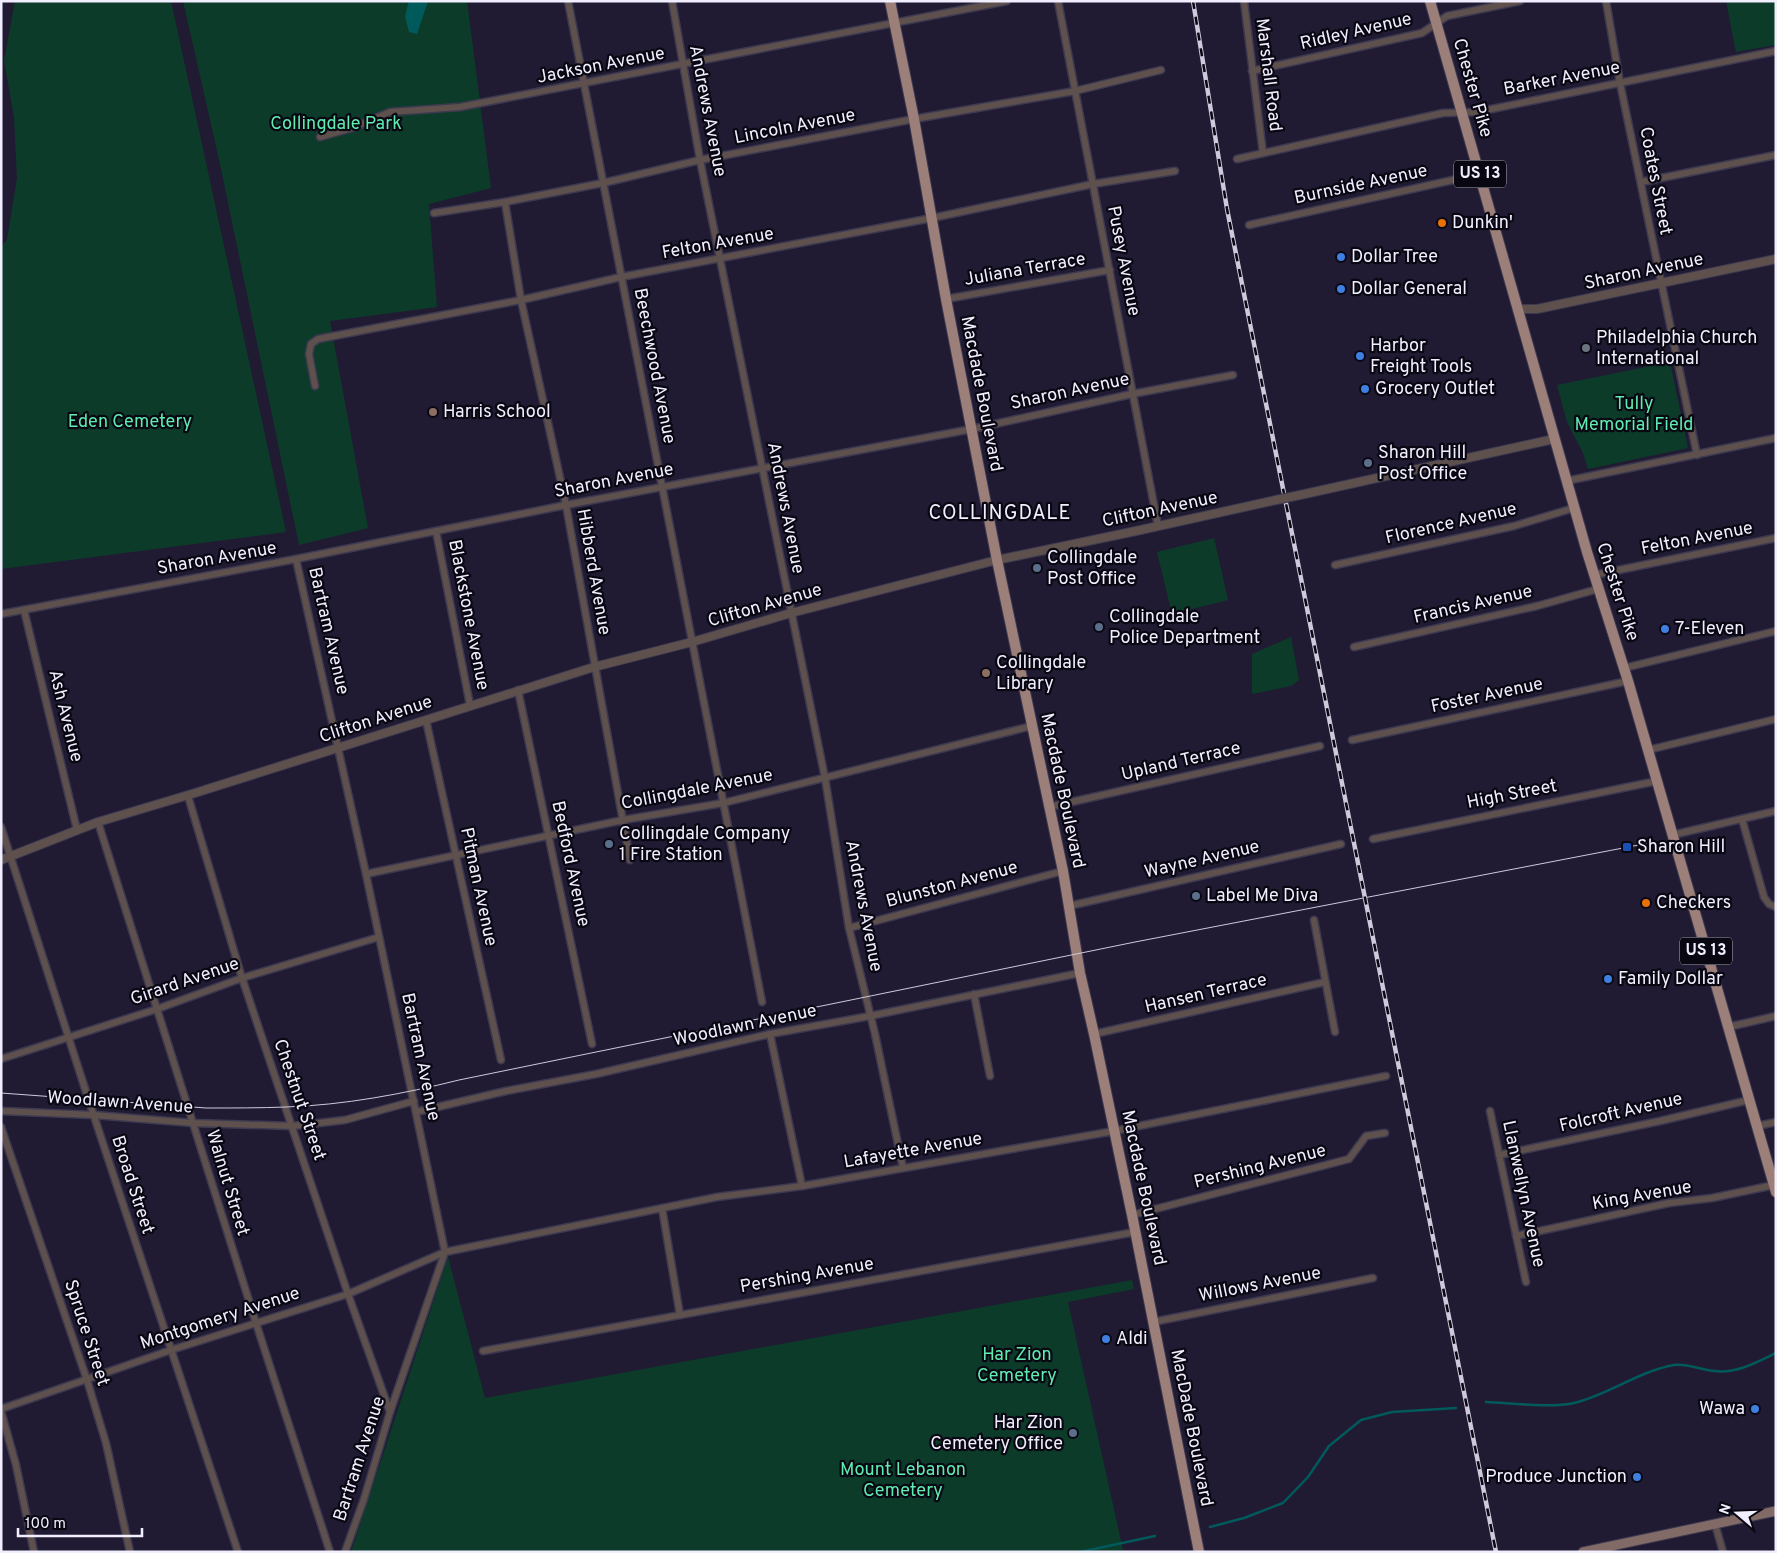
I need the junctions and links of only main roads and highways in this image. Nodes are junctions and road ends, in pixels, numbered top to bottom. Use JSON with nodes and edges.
{"nodes":[{"id":1,"x":890,"y":1,"type":"edge"},
{"id":2,"x":1430,"y":1,"type":"edge"},
{"id":3,"x":1775,"y":1188,"type":"edge"},
{"id":4,"x":1153,"y":1322,"type":"joint"},
{"id":5,"x":1776,"y":1511,"type":"edge"},
{"id":6,"x":1199,"y":1552,"type":"edge"},
{"id":7,"x":1584,"y":1552,"type":"edge"}],
"edges":[{"from":1,"to":4,"type":"main road","name":"Macdade Boulevard"},
{"from":2,"to":3,"type":"main road","name":"Chester Pike","number":"US 13"},
{"from":4,"to":6,"type":"main road","name":"MacDade Boulevard"},
{"from":5,"to":7,"type":"main road"}]}
